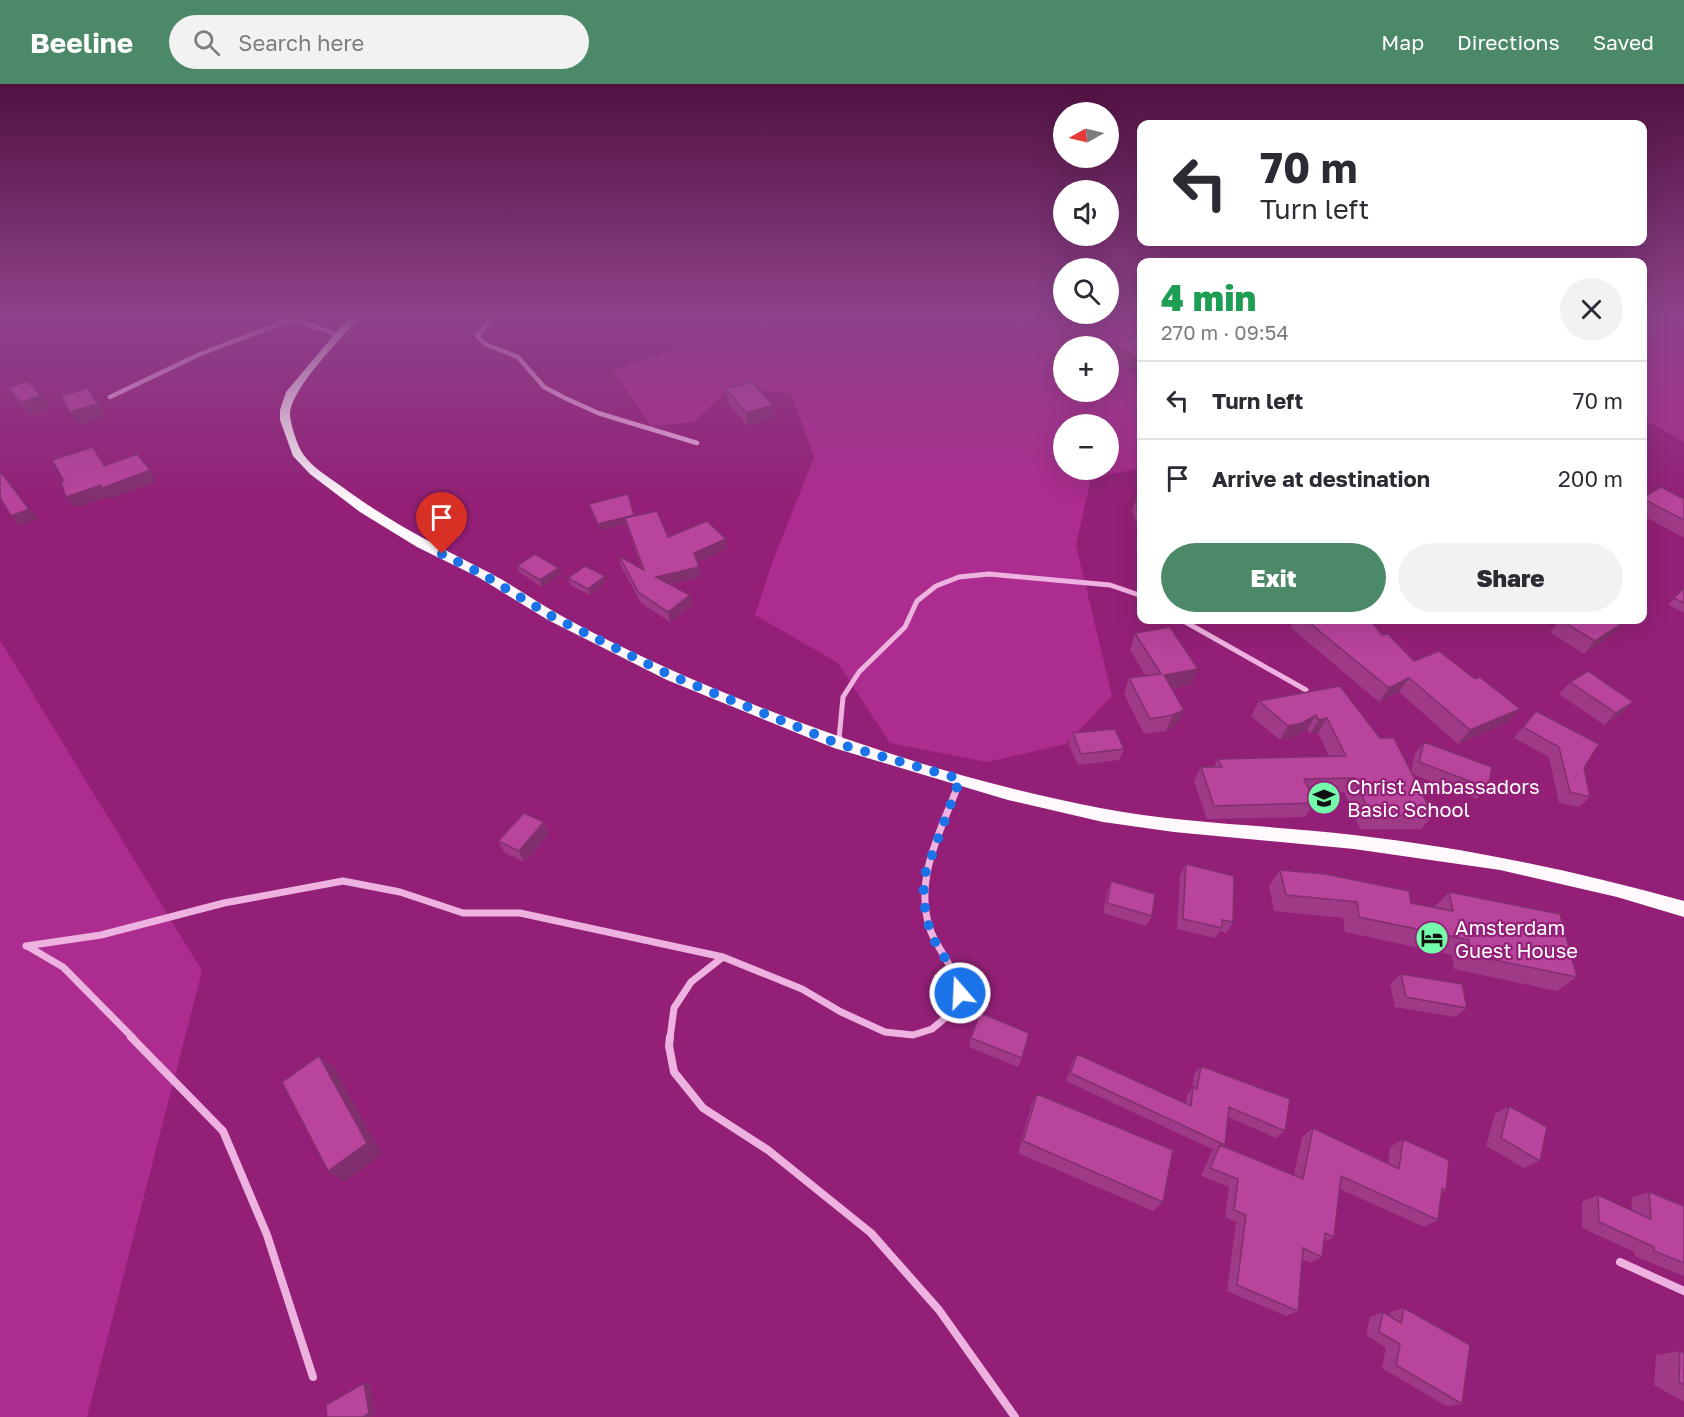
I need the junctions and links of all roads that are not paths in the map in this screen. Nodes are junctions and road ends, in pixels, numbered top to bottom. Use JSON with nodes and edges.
{"nodes":[{"id":1,"x":146,"y":378,"type":"edge"},
{"id":2,"x":303,"y":378,"type":"edge"},
{"id":3,"x":536,"y":378,"type":"edge"},
{"id":4,"x":110,"y":397,"type":"dead end"},
{"id":5,"x":697,"y":443,"type":"dead end"},
{"id":6,"x":1137,"y":594,"type":"edge"},
{"id":7,"x":1189,"y":624,"type":"edge"},
{"id":8,"x":1306,"y":690,"type":"edge"},
{"id":9,"x":839,"y":744,"type":"junction"},
{"id":10,"x":960,"y":779,"type":"junction"},
{"id":11,"x":1684,"y":909,"type":"edge"},
{"id":12,"x":723,"y":957,"type":"junction"},
{"id":13,"x":1620,"y":1262,"type":"dead end"},
{"id":14,"x":1684,"y":1292,"type":"edge"},
{"id":15,"x":313,"y":1377,"type":"dead end"},
{"id":16,"x":1015,"y":1417,"type":"edge"}],
"edges":[{"from":1,"to":4,"type":"street"},
{"from":2,"to":9,"type":"main road"},
{"from":3,"to":5,"type":"street"},
{"from":6,"to":9,"type":"street"},
{"from":7,"to":8,"type":"street"},
{"from":9,"to":10,"type":"main road"},
{"from":10,"to":11,"type":"main road"},
{"from":10,"to":12,"type":"street"},
{"from":12,"to":15,"type":"street"},
{"from":12,"to":16,"type":"street"},
{"from":13,"to":14,"type":"street"}]}
